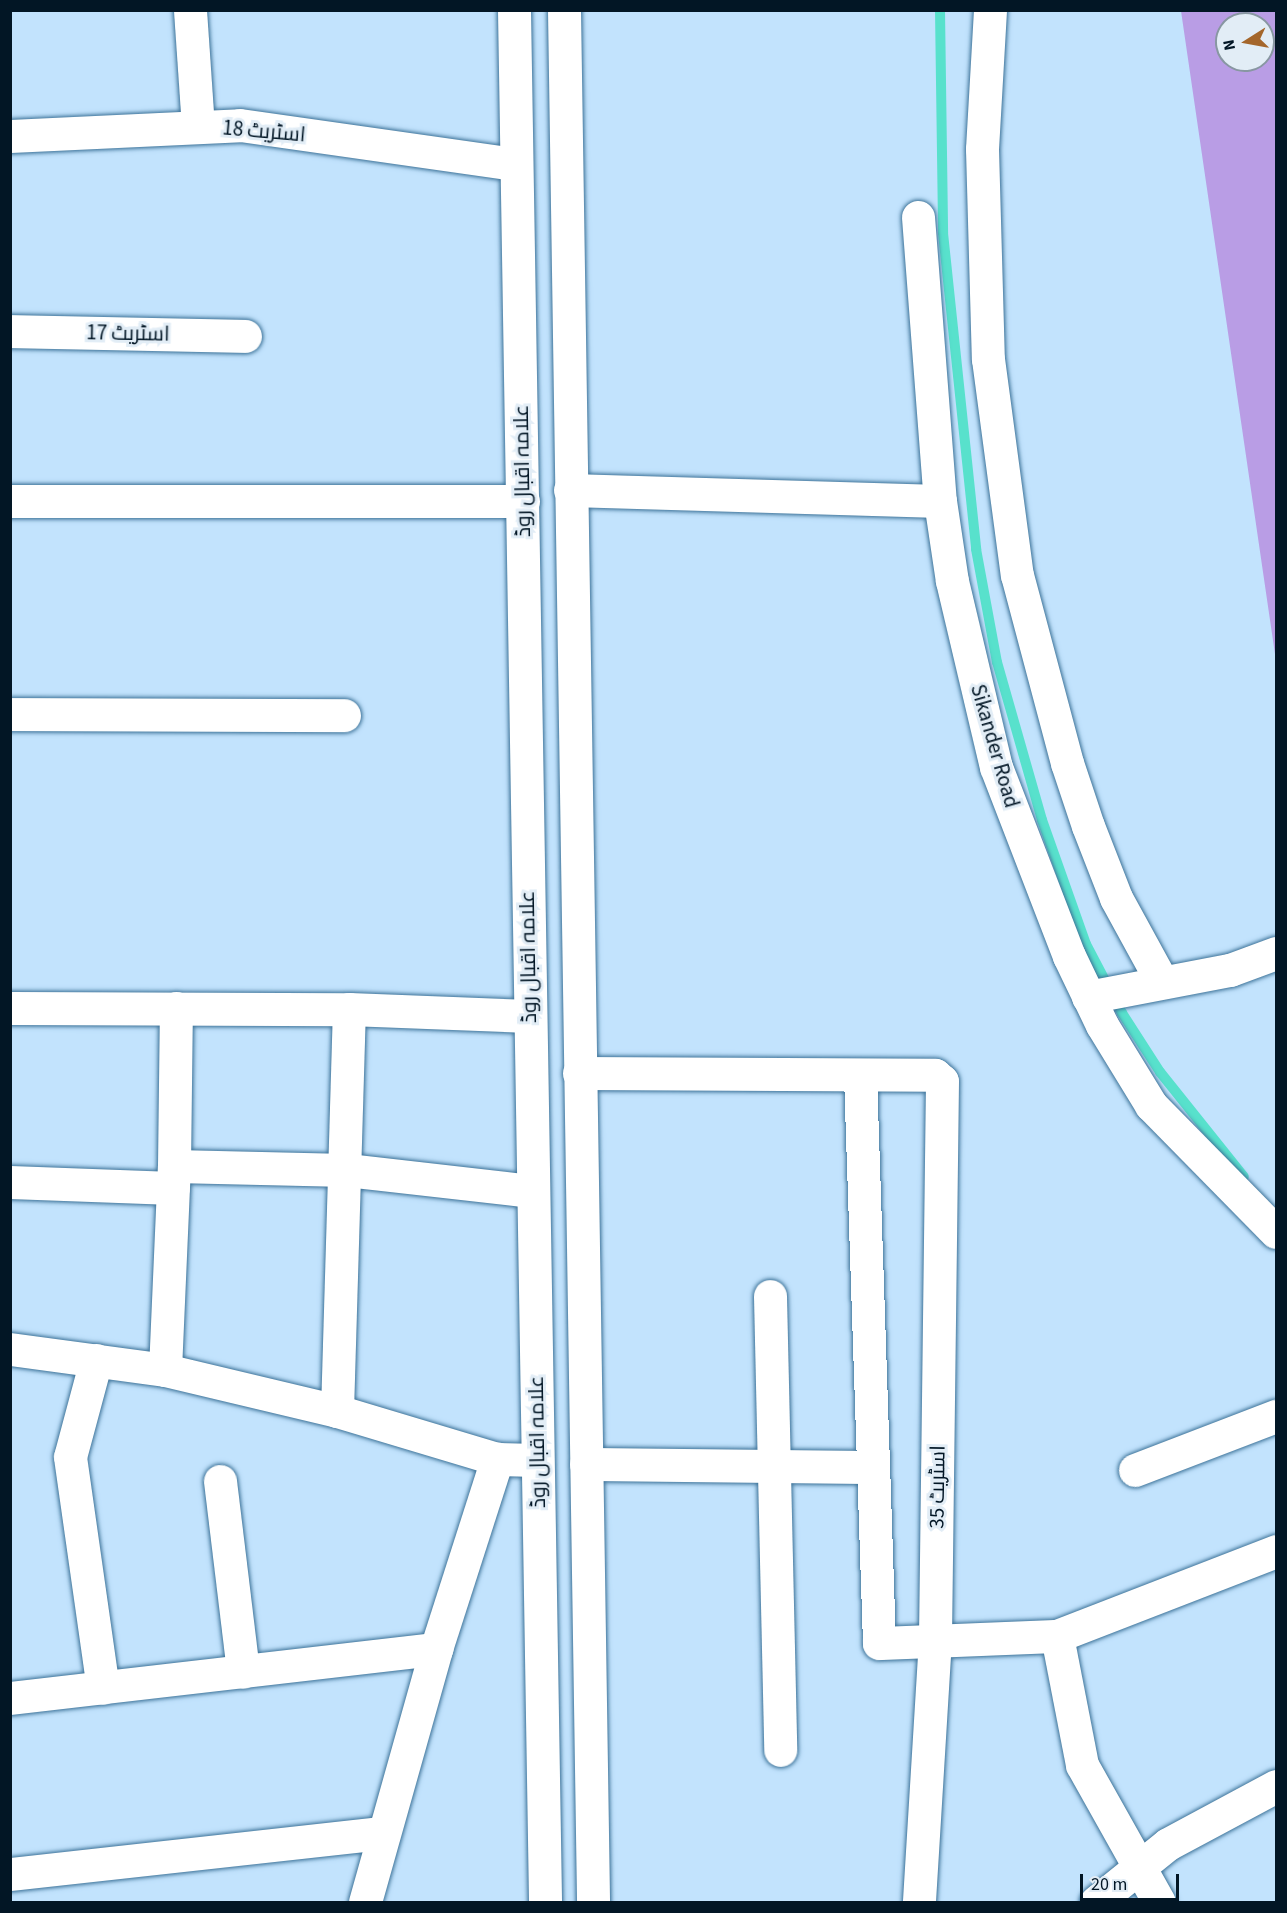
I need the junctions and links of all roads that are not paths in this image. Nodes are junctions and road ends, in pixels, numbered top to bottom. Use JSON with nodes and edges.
{"nodes":[{"id":1,"x":190,"y":10,"type":"edge"},
{"id":2,"x":990,"y":10,"type":"edge"},
{"id":3,"x":564,"y":15,"type":"edge"},
{"id":4,"x":514,"y":17,"type":"edge"},
{"id":5,"x":198,"y":127,"type":"junction"},
{"id":6,"x":10,"y":136,"type":"edge"},
{"id":7,"x":515,"y":164,"type":"junction"},
{"id":8,"x":918,"y":217,"type":"dead end"},
{"id":9,"x":10,"y":331,"type":"edge"},
{"id":10,"x":245,"y":336,"type":"dead end"},
{"id":11,"x":570,"y":489,"type":"junction"},
{"id":12,"x":10,"y":501,"type":"edge"},
{"id":13,"x":523,"y":501,"type":"junction"},
{"id":14,"x":940,"y":501,"type":"junction"},
{"id":15,"x":10,"y":714,"type":"edge"},
{"id":16,"x":344,"y":715,"type":"dead end"},
{"id":17,"x":1276,"y":953,"type":"edge"},
{"id":18,"x":1162,"y":982,"type":"junction"},
{"id":19,"x":1088,"y":997,"type":"junction"},
{"id":20,"x":10,"y":1008,"type":"edge"},
{"id":21,"x":176,"y":1008,"type":"junction"},
{"id":22,"x":349,"y":1009,"type":"junction"},
{"id":23,"x":529,"y":1016,"type":"junction"},
{"id":24,"x":579,"y":1073,"type":"junction"},
{"id":25,"x":860,"y":1076,"type":"junction"},
{"id":26,"x":347,"y":1170,"type":"junction"},
{"id":27,"x":174,"y":1177,"type":"junction"},
{"id":28,"x":10,"y":1182,"type":"edge"},
{"id":29,"x":532,"y":1191,"type":"junction"},
{"id":30,"x":1276,"y":1232,"type":"edge"},
{"id":31,"x":771,"y":1296,"type":"dead end"},
{"id":32,"x":536,"y":1309,"type":"junction"},
{"id":33,"x":585,"y":1309,"type":"junction"},
{"id":34,"x":10,"y":1349,"type":"edge"},
{"id":35,"x":96,"y":1360,"type":"junction"},
{"id":36,"x":165,"y":1370,"type":"junction"},
{"id":37,"x":338,"y":1411,"type":"junction"},
{"id":38,"x":1276,"y":1416,"type":"edge"},
{"id":39,"x":497,"y":1458,"type":"junction"},
{"id":40,"x":537,"y":1460,"type":"junction"},
{"id":41,"x":586,"y":1464,"type":"junction"},
{"id":42,"x":774,"y":1466,"type":"junction"},
{"id":43,"x":873,"y":1467,"type":"junction"},
{"id":44,"x":1135,"y":1470,"type":"dead end"},
{"id":45,"x":220,"y":1481,"type":"dead end"},
{"id":46,"x":1276,"y":1551,"type":"edge"},
{"id":47,"x":1057,"y":1636,"type":"junction"},
{"id":48,"x":935,"y":1639,"type":"junction"},
{"id":49,"x":540,"y":1646,"type":"junction"},
{"id":50,"x":588,"y":1647,"type":"junction"},
{"id":51,"x":436,"y":1649,"type":"junction"},
{"id":52,"x":243,"y":1672,"type":"junction"},
{"id":53,"x":103,"y":1688,"type":"junction"},
{"id":54,"x":10,"y":1698,"type":"edge"},
{"id":55,"x":780,"y":1750,"type":"dead end"},
{"id":56,"x":1276,"y":1786,"type":"edge"},
{"id":57,"x":381,"y":1833,"type":"junction"},
{"id":58,"x":1140,"y":1867,"type":"junction"},
{"id":59,"x":10,"y":1874,"type":"edge"},
{"id":60,"x":365,"y":1902,"type":"edge"},
{"id":61,"x":545,"y":1902,"type":"edge"},
{"id":62,"x":593,"y":1902,"type":"edge"},
{"id":63,"x":919,"y":1902,"type":"edge"},
{"id":64,"x":1096,"y":1902,"type":"edge"},
{"id":65,"x":1159,"y":1902,"type":"edge"}],
"edges":[{"from":1,"to":5,"type":"street"},
{"from":2,"to":18,"type":"street"},
{"from":3,"to":4,"type":"street"},
{"from":3,"to":11,"type":"street"},
{"from":4,"to":7,"type":"street","name":"علامہ اقبال روڈ"},
{"from":5,"to":6,"type":"street","name":"اسٹریٹ 18"},
{"from":5,"to":7,"type":"street","name":"اسٹریٹ 18"},
{"from":7,"to":13,"type":"street","name":"علامہ اقبال روڈ"},
{"from":8,"to":14,"type":"street","name":"Sikander Road"},
{"from":9,"to":10,"type":"street","name":"اسٹریٹ 17"},
{"from":11,"to":14,"type":"street"},
{"from":11,"to":24,"type":"street"},
{"from":12,"to":13,"type":"street"},
{"from":13,"to":23,"type":"street","name":"علامہ اقبال روڈ"},
{"from":14,"to":19,"type":"street","name":"Sikander Road"},
{"from":15,"to":16,"type":"street"},
{"from":17,"to":18,"type":"street"},
{"from":18,"to":19,"type":"street"},
{"from":19,"to":30,"type":"street","name":"Sikander Road"},
{"from":20,"to":21,"type":"street"},
{"from":21,"to":22,"type":"street"},
{"from":21,"to":27,"type":"street"},
{"from":22,"to":23,"type":"street"},
{"from":22,"to":26,"type":"street"},
{"from":23,"to":29,"type":"street","name":"علامہ اقبال روڈ"},
{"from":24,"to":25,"type":"street"},
{"from":24,"to":33,"type":"street"},
{"from":25,"to":43,"type":"street"},
{"from":25,"to":48,"type":"street","name":"اسٹریٹ 35"},
{"from":26,"to":27,"type":"street"},
{"from":26,"to":29,"type":"street"},
{"from":26,"to":37,"type":"street"},
{"from":27,"to":28,"type":"street"},
{"from":27,"to":36,"type":"street"},
{"from":29,"to":32,"type":"street","name":"علامہ اقبال روڈ"},
{"from":31,"to":42,"type":"street"},
{"from":32,"to":33,"type":"street"},
{"from":32,"to":40,"type":"street","name":"علامہ اقبال روڈ"},
{"from":33,"to":41,"type":"street"},
{"from":34,"to":35,"type":"street"},
{"from":35,"to":36,"type":"street"},
{"from":35,"to":53,"type":"street"},
{"from":36,"to":37,"type":"street"},
{"from":37,"to":39,"type":"street"},
{"from":38,"to":44,"type":"street"},
{"from":39,"to":40,"type":"street"},
{"from":39,"to":51,"type":"street"},
{"from":40,"to":49,"type":"street","name":"علامہ اقبال روڈ"},
{"from":41,"to":42,"type":"street"},
{"from":41,"to":50,"type":"street"},
{"from":42,"to":43,"type":"street"},
{"from":42,"to":55,"type":"street"},
{"from":43,"to":48,"type":"street"},
{"from":45,"to":52,"type":"street"},
{"from":46,"to":47,"type":"street"},
{"from":47,"to":48,"type":"street"},
{"from":47,"to":58,"type":"street"},
{"from":48,"to":63,"type":"street","name":"اسٹریٹ 35"},
{"from":49,"to":50,"type":"street"},
{"from":49,"to":61,"type":"street","name":"علامہ اقبال روڈ"},
{"from":50,"to":62,"type":"street"},
{"from":51,"to":52,"type":"street"},
{"from":51,"to":57,"type":"street"},
{"from":52,"to":53,"type":"street"},
{"from":53,"to":54,"type":"street"},
{"from":56,"to":58,"type":"street"},
{"from":57,"to":59,"type":"street"},
{"from":57,"to":60,"type":"street"},
{"from":58,"to":64,"type":"street"},
{"from":58,"to":65,"type":"street"}]}
